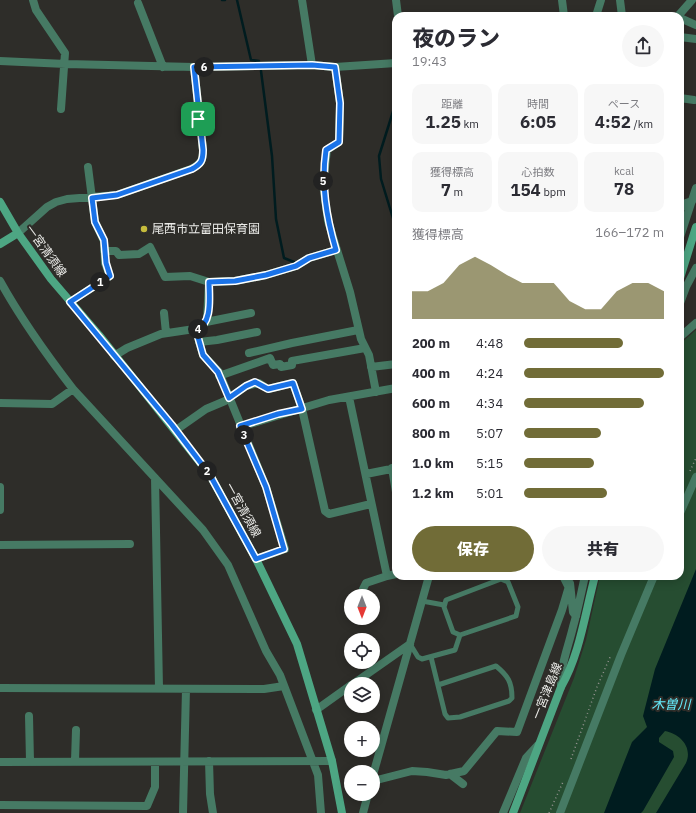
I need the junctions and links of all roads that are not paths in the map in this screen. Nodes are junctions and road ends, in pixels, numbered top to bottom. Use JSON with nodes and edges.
{"nodes":[{"id":1,"x":33,"y":0,"type":"edge"},
{"id":2,"x":302,"y":0,"type":"edge"},
{"id":3,"x":396,"y":0,"type":"edge"},
{"id":4,"x":562,"y":0,"type":"edge"},
{"id":5,"x":601,"y":0,"type":"edge"},
{"id":6,"x":620,"y":0,"type":"edge"},
{"id":7,"x":692,"y":0,"type":"edge"},
{"id":8,"x":138,"y":3,"type":"dead end"},
{"id":9,"x":398,"y":12,"type":"edge"},
{"id":10,"x":564,"y":12,"type":"edge"},
{"id":11,"x":597,"y":12,"type":"edge"},
{"id":12,"x":622,"y":12,"type":"edge"},
{"id":13,"x":683,"y":12,"type":"edge"},
{"id":14,"x":684,"y":19,"type":"edge"},
{"id":15,"x":696,"y":24,"type":"edge"},
{"id":16,"x":684,"y":38,"type":"edge"},
{"id":17,"x":696,"y":39,"type":"edge"},
{"id":18,"x":0,"y":61,"type":"edge"},
{"id":19,"x":392,"y":63,"type":"edge"},
{"id":20,"x":66,"y":64,"type":"junction"},
{"id":21,"x":312,"y":65,"type":"junction"},
{"id":22,"x":163,"y":67,"type":"junction"},
{"id":23,"x":194,"y":67,"type":"junction"},
{"id":24,"x":335,"y":67,"type":"junction"},
{"id":25,"x":684,"y":99,"type":"edge"},
{"id":26,"x":694,"y":100,"type":"dead end"},
{"id":27,"x":61,"y":109,"type":"dead end"},
{"id":28,"x":88,"y":167,"type":"dead end"},
{"id":29,"x":696,"y":188,"type":"edge"},
{"id":30,"x":92,"y":198,"type":"junction"},
{"id":31,"x":692,"y":201,"type":"junction"},
{"id":32,"x":0,"y":202,"type":"edge"},
{"id":33,"x":684,"y":205,"type":"edge"},
{"id":34,"x":684,"y":224,"type":"edge"},
{"id":35,"x":696,"y":227,"type":"edge"},
{"id":36,"x":18,"y":233,"type":"junction"},
{"id":37,"x":0,"y":244,"type":"edge"},
{"id":38,"x":336,"y":250,"type":"junction"},
{"id":39,"x":104,"y":251,"type":"junction"},
{"id":40,"x":684,"y":265,"type":"edge"},
{"id":41,"x":696,"y":268,"type":"edge"},
{"id":42,"x":0,"y":281,"type":"edge"},
{"id":43,"x":209,"y":282,"type":"junction"},
{"id":44,"x":684,"y":292,"type":"edge"},
{"id":45,"x":70,"y":302,"type":"junction"},
{"id":46,"x":164,"y":313,"type":"dead end"},
{"id":47,"x":251,"y":313,"type":"dead end"},
{"id":48,"x":206,"y":322,"type":"junction"},
{"id":49,"x":696,"y":323,"type":"edge"},
{"id":50,"x":196,"y":330,"type":"junction"},
{"id":51,"x":358,"y":330,"type":"junction"},
{"id":52,"x":257,"y":332,"type":"dead end"},
{"id":53,"x":166,"y":333,"type":"junction"},
{"id":54,"x":684,"y":334,"type":"edge"},
{"id":55,"x":199,"y":342,"type":"junction"},
{"id":56,"x":365,"y":348,"type":"junction"},
{"id":57,"x":249,"y":353,"type":"dead end"},
{"id":58,"x":114,"y":356,"type":"junction"},
{"id":59,"x":392,"y":364,"type":"edge"},
{"id":60,"x":372,"y":367,"type":"junction"},
{"id":61,"x":219,"y":376,"type":"junction"},
{"id":62,"x":74,"y":389,"type":"junction"},
{"id":63,"x":392,"y":389,"type":"edge"},
{"id":64,"x":376,"y":392,"type":"junction"},
{"id":65,"x":349,"y":397,"type":"junction"},
{"id":66,"x":229,"y":398,"type":"junction"},
{"id":67,"x":0,"y":403,"type":"edge"},
{"id":68,"x":302,"y":409,"type":"junction"},
{"id":69,"x":240,"y":426,"type":"junction"},
{"id":70,"x":176,"y":430,"type":"junction"},
{"id":71,"x":392,"y":468,"type":"edge"},
{"id":72,"x":366,"y":474,"type":"junction"},
{"id":73,"x":696,"y":477,"type":"edge"},
{"id":74,"x":155,"y":478,"type":"junction"},
{"id":75,"x":0,"y":487,"type":"edge"},
{"id":76,"x":371,"y":504,"type":"junction"},
{"id":77,"x":684,"y":504,"type":"edge"},
{"id":78,"x":0,"y":510,"type":"edge"},
{"id":79,"x":130,"y":544,"type":"dead end"},
{"id":80,"x":0,"y":545,"type":"edge"},
{"id":81,"x":256,"y":559,"type":"junction"},
{"id":82,"x":392,"y":575,"type":"edge"},
{"id":83,"x":387,"y":576,"type":"junction"},
{"id":84,"x":428,"y":580,"type":"edge"},
{"id":85,"x":497,"y":580,"type":"edge"},
{"id":86,"x":503,"y":580,"type":"edge"},
{"id":87,"x":565,"y":580,"type":"edge"},
{"id":88,"x":584,"y":580,"type":"edge"},
{"id":89,"x":593,"y":580,"type":"edge"},
{"id":90,"x":652,"y":580,"type":"edge"},
{"id":91,"x":568,"y":586,"type":"junction"},
{"id":92,"x":363,"y":589,"type":"edge"},
{"id":93,"x":422,"y":601,"type":"junction"},
{"id":94,"x":444,"y":605,"type":"junction"},
{"id":95,"x":576,"y":616,"type":"junction"},
{"id":96,"x":460,"y":635,"type":"junction"},
{"id":97,"x":410,"y":644,"type":"junction"},
{"id":98,"x":431,"y":657,"type":"junction"},
{"id":99,"x":363,"y":677,"type":"edge"},
{"id":100,"x":438,"y":684,"type":"junction"},
{"id":101,"x":284,"y":686,"type":"junction"},
{"id":102,"x":0,"y":688,"type":"edge"},
{"id":103,"x":159,"y":688,"type":"junction"},
{"id":104,"x":561,"y":688,"type":"junction"},
{"id":105,"x":186,"y":689,"type":"junction"},
{"id":106,"x":344,"y":691,"type":"edge"},
{"id":107,"x":316,"y":710,"type":"junction"},
{"id":108,"x":29,"y":716,"type":"dead end"},
{"id":109,"x":76,"y":730,"type":"dead end"},
{"id":110,"x":538,"y":745,"type":"junction"},
{"id":111,"x":30,"y":761,"type":"junction"},
{"id":112,"x":75,"y":761,"type":"junction"},
{"id":113,"x":184,"y":761,"type":"junction"},
{"id":114,"x":209,"y":761,"type":"junction"},
{"id":115,"x":332,"y":761,"type":"junction"},
{"id":116,"x":0,"y":762,"type":"edge"},
{"id":117,"x":156,"y":762,"type":"junction"},
{"id":118,"x":312,"y":762,"type":"junction"},
{"id":119,"x":376,"y":765,"type":"edge"},
{"id":120,"x":450,"y":774,"type":"junction"},
{"id":121,"x":380,"y":779,"type":"edge"},
{"id":122,"x":463,"y":784,"type":"dead end"},
{"id":123,"x":366,"y":801,"type":"edge"},
{"id":124,"x":0,"y":805,"type":"edge"},
{"id":125,"x":86,"y":809,"type":"edge"},
{"id":126,"x":127,"y":809,"type":"edge"},
{"id":127,"x":183,"y":813,"type":"edge"},
{"id":128,"x":213,"y":813,"type":"edge"},
{"id":129,"x":321,"y":813,"type":"edge"},
{"id":130,"x":342,"y":813,"type":"edge"},
{"id":131,"x":363,"y":813,"type":"edge"},
{"id":132,"x":503,"y":813,"type":"edge"},
{"id":133,"x":513,"y":813,"type":"edge"},
{"id":134,"x":560,"y":813,"type":"edge"}],
"edges":[{"from":1,"to":20,"type":"street"},
{"from":2,"to":21,"type":"street"},
{"from":3,"to":9,"type":"street"},
{"from":4,"to":10,"type":"street"},
{"from":5,"to":11,"type":"street"},
{"from":6,"to":12,"type":"street"},
{"from":7,"to":13,"type":"street"},
{"from":8,"to":22,"type":"street"},
{"from":14,"to":15,"type":"street"},
{"from":16,"to":17,"type":"street"},
{"from":18,"to":20,"type":"street"},
{"from":19,"to":24,"type":"street"},
{"from":20,"to":22,"type":"street"},
{"from":20,"to":27,"type":"street"},
{"from":21,"to":23,"type":"street"},
{"from":21,"to":24,"type":"street"},
{"from":22,"to":23,"type":"street"},
{"from":23,"to":30,"type":"street"},
{"from":24,"to":38,"type":"street"},
{"from":25,"to":26,"type":"street"},
{"from":28,"to":30,"type":"street"},
{"from":29,"to":31,"type":"street"},
{"from":30,"to":36,"type":"street"},
{"from":30,"to":39,"type":"street"},
{"from":31,"to":33,"type":"street"},
{"from":31,"to":34,"type":"street"},
{"from":32,"to":36,"type":"main road","name":"一宮清須線"},
{"from":35,"to":40,"type":"main road"},
{"from":36,"to":37,"type":"main road"},
{"from":36,"to":45,"type":"main road","name":"一宮清須線"},
{"from":38,"to":43,"type":"street"},
{"from":38,"to":51,"type":"street"},
{"from":39,"to":43,"type":"street"},
{"from":39,"to":45,"type":"street"},
{"from":41,"to":44,"type":"street"},
{"from":42,"to":62,"type":"street"},
{"from":43,"to":48,"type":"street"},
{"from":45,"to":58,"type":"main road","name":"一宮清須線"},
{"from":46,"to":53,"type":"street"},
{"from":47,"to":48,"type":"street"},
{"from":48,"to":50,"type":"street"},
{"from":49,"to":54,"type":"street"},
{"from":50,"to":53,"type":"street"},
{"from":50,"to":55,"type":"street"},
{"from":51,"to":56,"type":"street"},
{"from":51,"to":57,"type":"street"},
{"from":52,"to":55,"type":"street"},
{"from":53,"to":58,"type":"street"},
{"from":55,"to":61,"type":"street"},
{"from":56,"to":60,"type":"street"},
{"from":56,"to":61,"type":"street"},
{"from":58,"to":70,"type":"main road","name":"一宮清須線"},
{"from":59,"to":60,"type":"street"},
{"from":60,"to":64,"type":"street"},
{"from":61,"to":66,"type":"street"},
{"from":62,"to":67,"type":"street"},
{"from":62,"to":74,"type":"street"},
{"from":63,"to":64,"type":"street"},
{"from":64,"to":65,"type":"street"},
{"from":65,"to":68,"type":"street"},
{"from":65,"to":72,"type":"street"},
{"from":66,"to":68,"type":"street"},
{"from":66,"to":69,"type":"street"},
{"from":66,"to":70,"type":"street"},
{"from":68,"to":69,"type":"street"},
{"from":68,"to":76,"type":"street"},
{"from":69,"to":81,"type":"street"},
{"from":70,"to":81,"type":"main road","name":"一宮清須線"},
{"from":71,"to":72,"type":"street"},
{"from":72,"to":76,"type":"street"},
{"from":73,"to":77,"type":"street"},
{"from":74,"to":101,"type":"street"},
{"from":74,"to":103,"type":"street"},
{"from":75,"to":78,"type":"street"},
{"from":76,"to":83,"type":"street"},
{"from":79,"to":80,"type":"street"},
{"from":81,"to":107,"type":"main road","name":"一宮清須線"},
{"from":82,"to":83,"type":"street"},
{"from":83,"to":92,"type":"street"},
{"from":84,"to":93,"type":"street"},
{"from":85,"to":94,"type":"lane"},
{"from":86,"to":96,"type":"lane"},
{"from":87,"to":91,"type":"street"},
{"from":88,"to":95,"type":"street"},
{"from":89,"to":104,"type":"main road","name":"一宮津島線"},
{"from":90,"to":134,"type":"street"},
{"from":91,"to":95,"type":"street"},
{"from":91,"to":120,"type":"street"},
{"from":93,"to":94,"type":"lane"},
{"from":93,"to":97,"type":"street"},
{"from":94,"to":96,"type":"lane"},
{"from":95,"to":104,"type":"street"},
{"from":96,"to":98,"type":"lane"},
{"from":97,"to":98,"type":"lane"},
{"from":97,"to":99,"type":"street"},
{"from":97,"to":119,"type":"street"},
{"from":98,"to":100,"type":"lane"},
{"from":100,"to":100,"type":"lane"},
{"from":101,"to":105,"type":"street"},
{"from":101,"to":118,"type":"street"},
{"from":102,"to":103,"type":"street"},
{"from":103,"to":105,"type":"street"},
{"from":104,"to":110,"type":"main road","name":"一宮津島線"},
{"from":105,"to":113,"type":"street"},
{"from":106,"to":107,"type":"street"},
{"from":107,"to":115,"type":"main road","name":"一宮清須線"},
{"from":108,"to":111,"type":"street"},
{"from":109,"to":112,"type":"street"},
{"from":110,"to":132,"type":"street"},
{"from":110,"to":133,"type":"main road","name":"一宮津島線"},
{"from":111,"to":112,"type":"street"},
{"from":111,"to":116,"type":"street"},
{"from":112,"to":117,"type":"street"},
{"from":113,"to":114,"type":"street"},
{"from":113,"to":117,"type":"street"},
{"from":113,"to":127,"type":"street"},
{"from":114,"to":118,"type":"street"},
{"from":114,"to":128,"type":"street"},
{"from":115,"to":118,"type":"street"},
{"from":115,"to":130,"type":"main road","name":"一宮清須線"},
{"from":117,"to":126,"type":"street"},
{"from":118,"to":129,"type":"street"},
{"from":120,"to":121,"type":"street"},
{"from":120,"to":122,"type":"street"},
{"from":123,"to":131,"type":"street"},
{"from":124,"to":125,"type":"street"},
{"from":125,"to":126,"type":"street"}]}
